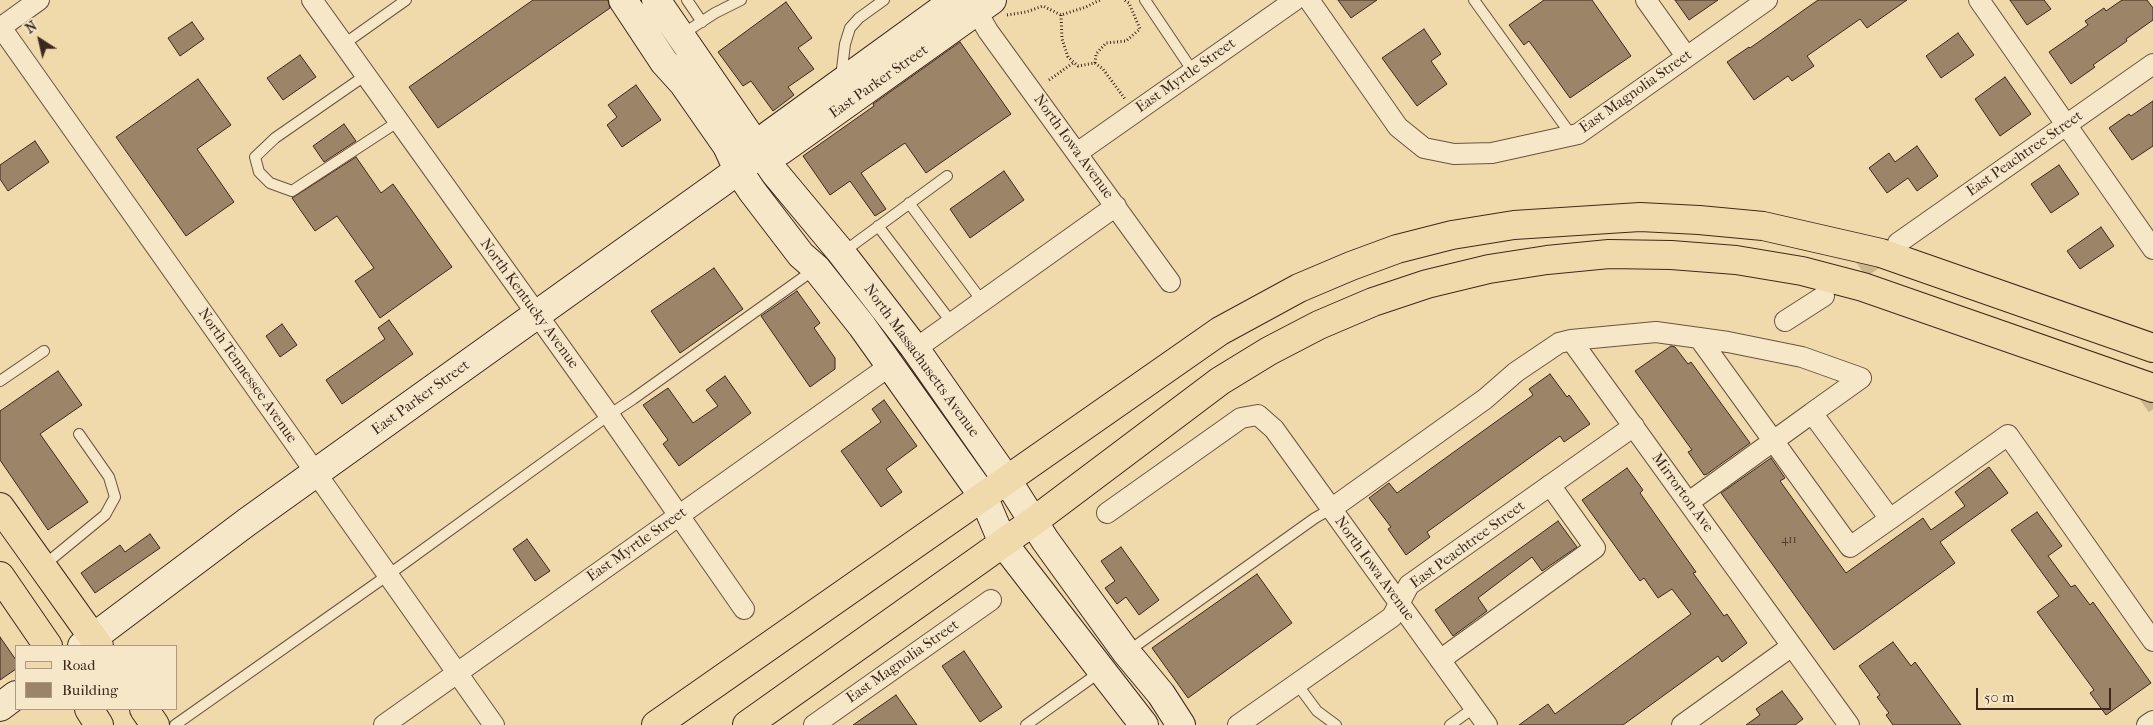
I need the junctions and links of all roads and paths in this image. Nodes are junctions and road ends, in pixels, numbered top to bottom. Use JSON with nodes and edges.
{"nodes":[{"id":1,"x":39,"y":0,"type":"edge"},
{"id":2,"x":312,"y":0,"type":"edge"},
{"id":3,"x":406,"y":0,"type":"edge"},
{"id":4,"x":623,"y":0,"type":"edge"},
{"id":5,"x":656,"y":0,"type":"edge"},
{"id":6,"x":687,"y":0,"type":"edge"},
{"id":7,"x":742,"y":0,"type":"edge"},
{"id":8,"x":884,"y":0,"type":"edge"},
{"id":9,"x":1100,"y":0,"type":"edge"},
{"id":10,"x":1124,"y":0,"type":"edge"},
{"id":11,"x":1145,"y":0,"type":"edge"},
{"id":12,"x":1295,"y":0,"type":"edge"},
{"id":13,"x":1309,"y":0,"type":"edge"},
{"id":14,"x":1474,"y":0,"type":"edge"},
{"id":15,"x":1646,"y":0,"type":"edge"},
{"id":16,"x":1767,"y":0,"type":"edge"},
{"id":17,"x":1979,"y":0,"type":"edge"},
{"id":18,"x":983,"y":7,"type":"edge"},
{"id":19,"x":1061,"y":15,"type":"junction"},
{"id":20,"x":0,"y":27,"type":"edge"},
{"id":21,"x":691,"y":28,"type":"junction"},
{"id":22,"x":344,"y":44,"type":"junction"},
{"id":23,"x":1686,"y":56,"type":"junction"},
{"id":24,"x":1073,"y":63,"type":"junction"},
{"id":25,"x":1095,"y":63,"type":"junction"},
{"id":26,"x":2153,"y":64,"type":"edge"},
{"id":27,"x":1192,"y":70,"type":"junction"},
{"id":28,"x":366,"y":75,"type":"junction"},
{"id":29,"x":1049,"y":80,"type":"dead end"},
{"id":30,"x":840,"y":83,"type":"junction"},
{"id":31,"x":1126,"y":100,"type":"dead end"},
{"id":32,"x":399,"y":121,"type":"junction"},
{"id":33,"x":2066,"y":125,"type":"junction"},
{"id":34,"x":1572,"y":136,"type":"junction"},
{"id":35,"x":762,"y":152,"type":"junction"},
{"id":36,"x":1077,"y":153,"type":"junction"},
{"id":37,"x":738,"y":170,"type":"junction"},
{"id":38,"x":947,"y":176,"type":"dead end"},
{"id":39,"x":909,"y":203,"type":"junction"},
{"id":40,"x":1116,"y":206,"type":"junction"},
{"id":41,"x":878,"y":226,"type":"junction"},
{"id":42,"x":1898,"y":243,"type":"tunnel mouth"},
{"id":43,"x":2153,"y":249,"type":"edge"},
{"id":44,"x":841,"y":253,"type":"junction"},
{"id":45,"x":816,"y":268,"type":"junction"},
{"id":46,"x":1170,"y":282,"type":"dead end"},
{"id":47,"x":1824,"y":296,"type":"tunnel mouth"},
{"id":48,"x":982,"y":301,"type":"junction"},
{"id":49,"x":537,"y":314,"type":"junction"},
{"id":50,"x":1785,"y":321,"type":"dead end"},
{"id":51,"x":952,"y":323,"type":"junction"},
{"id":52,"x":1699,"y":338,"type":"junction"},
{"id":53,"x":1572,"y":340,"type":"junction"},
{"id":54,"x":914,"y":347,"type":"junction"},
{"id":55,"x":2153,"y":348,"type":"edge"},
{"id":56,"x":44,"y":351,"type":"dead end"},
{"id":57,"x":891,"y":365,"type":"junction"},
{"id":58,"x":0,"y":381,"type":"edge"},
{"id":59,"x":2153,"y":388,"type":"edge"},
{"id":60,"x":1812,"y":413,"type":"junction"},
{"id":61,"x":609,"y":415,"type":"junction"},
{"id":62,"x":1634,"y":426,"type":"junction"},
{"id":63,"x":80,"y":434,"type":"dead end"},
{"id":64,"x":1773,"y":441,"type":"junction"},
{"id":65,"x":316,"y":473,"type":"junction"},
{"id":66,"x":1007,"y":480,"type":"junction"},
{"id":67,"x":1550,"y":485,"type":"junction"},
{"id":68,"x":983,"y":496,"type":"junction"},
{"id":69,"x":1688,"y":502,"type":"junction"},
{"id":70,"x":0,"y":507,"type":"edge"},
{"id":71,"x":1331,"y":509,"type":"junction"},
{"id":72,"x":1107,"y":513,"type":"dead end"},
{"id":73,"x":679,"y":516,"type":"junction"},
{"id":74,"x":1890,"y":519,"type":"junction"},
{"id":75,"x":1034,"y":522,"type":"junction"},
{"id":76,"x":1003,"y":543,"type":"junction"},
{"id":77,"x":43,"y":567,"type":"junction"},
{"id":78,"x":388,"y":575,"type":"junction"},
{"id":79,"x":0,"y":576,"type":"edge"},
{"id":80,"x":991,"y":600,"type":"dead end"},
{"id":81,"x":1399,"y":603,"type":"junction"},
{"id":82,"x":744,"y":609,"type":"dead end"},
{"id":83,"x":2153,"y":641,"type":"edge"},
{"id":84,"x":92,"y":643,"type":"edge"},
{"id":85,"x":47,"y":645,"type":"edge"},
{"id":86,"x":1792,"y":646,"type":"junction"},
{"id":87,"x":1126,"y":652,"type":"junction"},
{"id":88,"x":1440,"y":660,"type":"junction"},
{"id":89,"x":1102,"y":670,"type":"junction"},
{"id":90,"x":458,"y":674,"type":"junction"},
{"id":91,"x":1297,"y":684,"type":"junction"},
{"id":92,"x":15,"y":696,"type":"edge"},
{"id":93,"x":0,"y":706,"type":"edge"},
{"id":94,"x":1474,"y":707,"type":"junction"},
{"id":95,"x":89,"y":710,"type":"edge"},
{"id":96,"x":145,"y":710,"type":"edge"},
{"id":97,"x":2153,"y":721,"type":"edge"},
{"id":98,"x":822,"y":723,"type":"edge"},
{"id":99,"x":99,"y":725,"type":"edge"},
{"id":100,"x":155,"y":725,"type":"edge"},
{"id":101,"x":174,"y":725,"type":"edge"},
{"id":102,"x":384,"y":725,"type":"edge"},
{"id":103,"x":494,"y":725,"type":"edge"},
{"id":104,"x":656,"y":725,"type":"edge"},
{"id":105,"x":747,"y":725,"type":"edge"},
{"id":106,"x":1026,"y":725,"type":"edge"},
{"id":107,"x":1144,"y":725,"type":"edge"},
{"id":108,"x":1181,"y":725,"type":"edge"},
{"id":109,"x":1238,"y":725,"type":"edge"},
{"id":110,"x":1336,"y":725,"type":"edge"},
{"id":111,"x":1450,"y":725,"type":"edge"},
{"id":112,"x":1487,"y":725,"type":"edge"},
{"id":113,"x":1682,"y":725,"type":"edge"},
{"id":114,"x":1849,"y":725,"type":"edge"},
{"id":115,"x":2147,"y":725,"type":"edge"}],
"edges":[{"from":1,"to":20,"type":"street"},
{"from":2,"to":22,"type":"street","name":"North Kentucky Avenue"},
{"from":3,"to":22,"type":"lane"},
{"from":4,"to":37,"type":"main road","name":"North Massachusetts Avenue"},
{"from":5,"to":21,"type":"main road","name":"North Massachusetts Avenue"},
{"from":6,"to":21,"type":"lane"},
{"from":7,"to":21,"type":"lane"},
{"from":8,"to":30,"type":"lane"},
{"from":9,"to":19,"type":"path"},
{"from":10,"to":25,"type":"path"},
{"from":11,"to":27,"type":"lane"},
{"from":12,"to":27,"type":"street","name":"East Myrtle Street"},
{"from":13,"to":34,"type":"street","name":"East Magnolia Street"},
{"from":14,"to":34,"type":"lane"},
{"from":15,"to":23,"type":"street"},
{"from":16,"to":23,"type":"street","name":"East Magnolia Street"},
{"from":17,"to":33,"type":"street"},
{"from":18,"to":19,"type":"path"},
{"from":18,"to":30,"type":"main road","name":"East Parker Street"},
{"from":18,"to":35,"type":"main road","name":"East Parker Street"},
{"from":18,"to":36,"type":"street","name":"North Iowa Avenue"},
{"from":19,"to":24,"type":"path"},
{"from":20,"to":65,"type":"street","name":"North Tennessee Avenue"},
{"from":21,"to":35,"type":"main road","name":"North Massachusetts Avenue"},
{"from":22,"to":28,"type":"street","name":"North Kentucky Avenue"},
{"from":23,"to":34,"type":"street","name":"East Magnolia Street"},
{"from":24,"to":25,"type":"path"},
{"from":24,"to":29,"type":"path"},
{"from":25,"to":31,"type":"path"},
{"from":26,"to":33,"type":"street","name":"East Peachtree Street"},
{"from":27,"to":36,"type":"street","name":"East Myrtle Street"},
{"from":28,"to":32,"type":"street","name":"North Kentucky Avenue"},
{"from":28,"to":32,"type":"lane"},
{"from":30,"to":35,"type":"main road","name":"East Parker Street"},
{"from":32,"to":49,"type":"street","name":"North Kentucky Avenue"},
{"from":33,"to":42,"type":"street","name":"East Peachtree Street"},
{"from":33,"to":43,"type":"street"},
{"from":35,"to":37,"type":"main road","name":"East Parker Street"},
{"from":35,"to":44,"type":"main road","name":"North Massachusetts Avenue"},
{"from":36,"to":40,"type":"street","name":"North Iowa Avenue"},
{"from":37,"to":45,"type":"main road","name":"North Massachusetts Avenue"},
{"from":37,"to":49,"type":"main road","name":"East Parker Street"},
{"from":38,"to":39,"type":"lane"},
{"from":39,"to":41,"type":"lane"},
{"from":39,"to":48,"type":"lane"},
{"from":40,"to":46,"type":"street","name":"North Iowa Avenue"},
{"from":40,"to":48,"type":"street"},
{"from":41,"to":44,"type":"lane"},
{"from":41,"to":51,"type":"lane"},
{"from":44,"to":54,"type":"main road","name":"North Massachusetts Avenue"},
{"from":45,"to":57,"type":"main road","name":"North Massachusetts Avenue"},
{"from":45,"to":61,"type":"lane"},
{"from":47,"to":50,"type":"street"},
{"from":48,"to":51,"type":"street"},
{"from":49,"to":61,"type":"street","name":"North Kentucky Avenue"},
{"from":49,"to":65,"type":"main road","name":"East Parker Street"},
{"from":51,"to":54,"type":"street"},
{"from":52,"to":53,"type":"street"},
{"from":52,"to":60,"type":"street"},
{"from":52,"to":64,"type":"street"},
{"from":53,"to":62,"type":"street","name":"Mirrorton Ave"},
{"from":53,"to":71,"type":"street"},
{"from":54,"to":66,"type":"main road","name":"North Massachusetts Avenue"},
{"from":55,"to":66,"type":"main road"},
{"from":56,"to":58,"type":"lane"},
{"from":57,"to":68,"type":"main road","name":"North Massachusetts Avenue"},
{"from":57,"to":73,"type":"street","name":"East Myrtle Street"},
{"from":59,"to":75,"type":"main road"},
{"from":60,"to":64,"type":"street"},
{"from":60,"to":74,"type":"street"},
{"from":61,"to":73,"type":"street","name":"North Kentucky Avenue"},
{"from":61,"to":78,"type":"lane"},
{"from":62,"to":67,"type":"street","name":"East Peachtree Street"},
{"from":62,"to":69,"type":"street","name":"Mirrorton Ave"},
{"from":63,"to":77,"type":"lane"},
{"from":64,"to":69,"type":"street"},
{"from":64,"to":74,"type":"street"},
{"from":65,"to":78,"type":"street","name":"North Tennessee Avenue"},
{"from":65,"to":84,"type":"main road","name":"East Parker Street"},
{"from":66,"to":68,"type":"main road"},
{"from":66,"to":75,"type":"main road","name":"North Massachusetts Avenue"},
{"from":67,"to":81,"type":"street","name":"East Peachtree Street"},
{"from":67,"to":88,"type":"street"},
{"from":68,"to":76,"type":"main road","name":"North Massachusetts Avenue"},
{"from":68,"to":104,"type":"main road"},
{"from":69,"to":86,"type":"street","name":"Mirrorton Ave"},
{"from":70,"to":77,"type":"main road"},
{"from":71,"to":72,"type":"street","name":"North Iowa Avenue"},
{"from":71,"to":81,"type":"street","name":"North Iowa Avenue"},
{"from":71,"to":87,"type":"lane"},
{"from":73,"to":82,"type":"street","name":"North Kentucky Avenue"},
{"from":73,"to":90,"type":"street","name":"East Myrtle Street"},
{"from":74,"to":83,"type":"street"},
{"from":75,"to":76,"type":"main road"},
{"from":75,"to":87,"type":"main road","name":"North Massachusetts Avenue"},
{"from":76,"to":89,"type":"main road","name":"North Massachusetts Avenue"},
{"from":76,"to":105,"type":"main road"},
{"from":77,"to":84,"type":"main road"},
{"from":78,"to":90,"type":"street","name":"North Tennessee Avenue"},
{"from":78,"to":101,"type":"lane"},
{"from":79,"to":85,"type":"main road"},
{"from":80,"to":98,"type":"street","name":"East Magnolia Street"},
{"from":81,"to":88,"type":"street","name":"North Iowa Avenue"},
{"from":81,"to":91,"type":"street","name":"East Peachtree Street"},
{"from":86,"to":113,"type":"street"},
{"from":86,"to":114,"type":"street","name":"Mirrorton Ave"},
{"from":87,"to":108,"type":"main road","name":"North Massachusetts Avenue"},
{"from":88,"to":94,"type":"street","name":"North Iowa Avenue"},
{"from":89,"to":106,"type":"lane"},
{"from":89,"to":107,"type":"main road","name":"North Massachusetts Avenue"},
{"from":90,"to":102,"type":"street","name":"East Myrtle Street"},
{"from":90,"to":103,"type":"street","name":"North Tennessee Avenue"},
{"from":91,"to":109,"type":"street","name":"East Peachtree Street"},
{"from":91,"to":110,"type":"lane"},
{"from":92,"to":93,"type":"main road"},
{"from":94,"to":111,"type":"lane"},
{"from":94,"to":112,"type":"street","name":"North Iowa Avenue"},
{"from":95,"to":99,"type":"main road"},
{"from":96,"to":100,"type":"main road"},
{"from":97,"to":115,"type":"street"}]}
